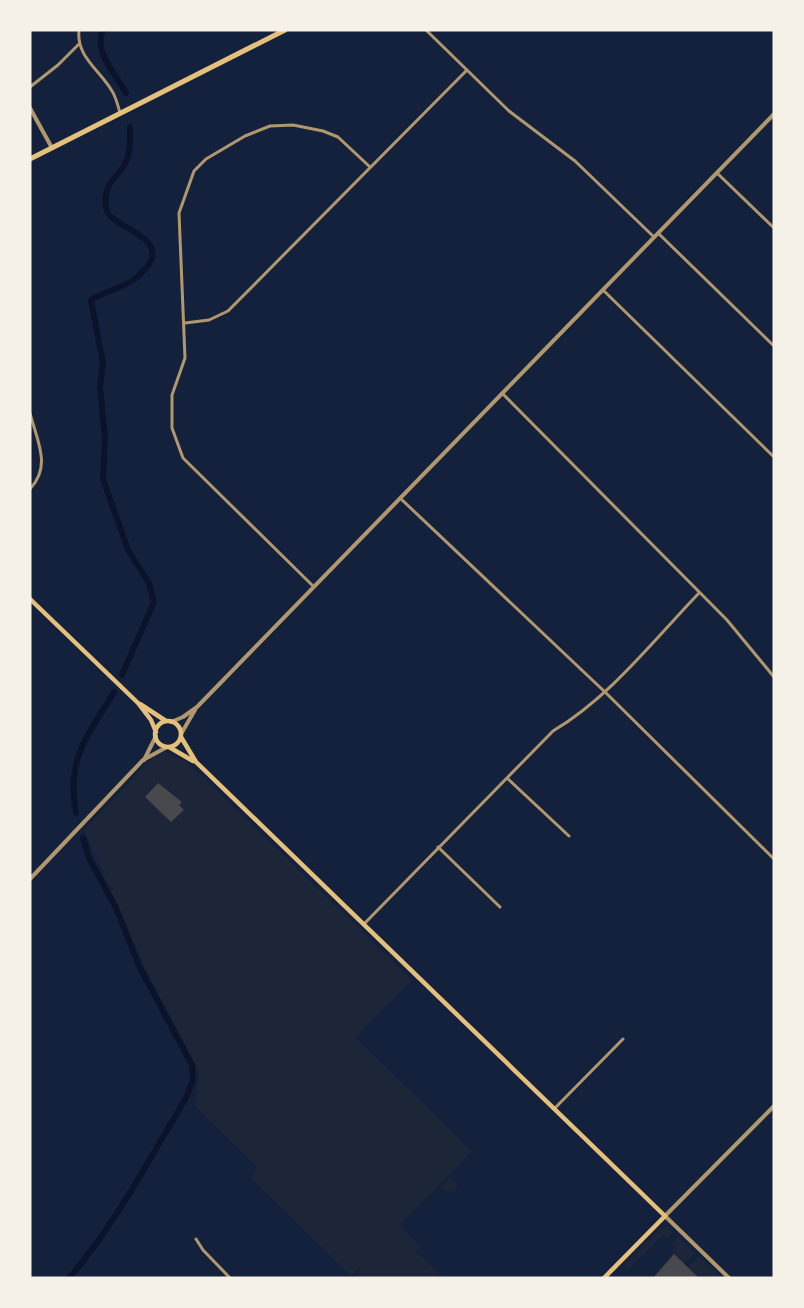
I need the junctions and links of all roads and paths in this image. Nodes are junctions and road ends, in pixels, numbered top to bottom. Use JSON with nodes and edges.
{"nodes":[{"id":1,"x":79,"y":30,"type":"edge"},
{"id":2,"x":285,"y":30,"type":"edge"},
{"id":3,"x":426,"y":30,"type":"edge"},
{"id":4,"x":79,"y":44,"type":"junction"},
{"id":5,"x":467,"y":70,"type":"junction"},
{"id":6,"x":30,"y":87,"type":"edge"},
{"id":7,"x":30,"y":108,"type":"edge"},
{"id":8,"x":120,"y":114,"type":"junction"},
{"id":9,"x":774,"y":114,"type":"edge"},
{"id":10,"x":52,"y":148,"type":"junction"},
{"id":11,"x":30,"y":159,"type":"edge"},
{"id":12,"x":370,"y":167,"type":"junction"},
{"id":13,"x":716,"y":172,"type":"junction"},
{"id":14,"x":774,"y":228,"type":"edge"},
{"id":15,"x":658,"y":233,"type":"junction"},
{"id":16,"x":654,"y":237,"type":"junction"},
{"id":17,"x":603,"y":290,"type":"junction"},
{"id":18,"x":184,"y":324,"type":"junction"},
{"id":19,"x":774,"y":346,"type":"edge"},
{"id":20,"x":502,"y":393,"type":"junction"},
{"id":21,"x":30,"y":413,"type":"edge"},
{"id":22,"x":774,"y":457,"type":"edge"},
{"id":23,"x":30,"y":489,"type":"edge"},
{"id":24,"x":400,"y":498,"type":"junction"},
{"id":25,"x":312,"y":585,"type":"junction"},
{"id":26,"x":699,"y":593,"type":"junction"},
{"id":27,"x":30,"y":599,"type":"edge"},
{"id":28,"x":774,"y":677,"type":"edge"},
{"id":29,"x":605,"y":692,"type":"junction"},
{"id":30,"x":138,"y":703,"type":"junction"},
{"id":31,"x":197,"y":706,"type":"junction"},
{"id":32,"x":169,"y":722,"type":"junction"},
{"id":33,"x":156,"y":734,"type":"junction"},
{"id":34,"x":181,"y":735,"type":"junction"},
{"id":35,"x":168,"y":747,"type":"junction"},
{"id":36,"x":143,"y":760,"type":"junction"},
{"id":37,"x":196,"y":762,"type":"junction"},
{"id":38,"x":507,"y":777,"type":"junction"},
{"id":39,"x":569,"y":836,"type":"dead end"},
{"id":40,"x":438,"y":847,"type":"junction"},
{"id":41,"x":774,"y":859,"type":"edge"},
{"id":42,"x":30,"y":879,"type":"edge"},
{"id":43,"x":500,"y":907,"type":"dead end"},
{"id":44,"x":363,"y":925,"type":"junction"},
{"id":45,"x":623,"y":1039,"type":"dead end"},
{"id":46,"x":774,"y":1106,"type":"edge"},
{"id":47,"x":553,"y":1110,"type":"junction"},
{"id":48,"x":665,"y":1216,"type":"junction"},
{"id":49,"x":196,"y":1239,"type":"dead end"},
{"id":50,"x":230,"y":1278,"type":"edge"},
{"id":51,"x":603,"y":1278,"type":"edge"},
{"id":52,"x":729,"y":1278,"type":"edge"}],
"edges":[{"from":1,"to":4,"type":"street"},
{"from":2,"to":8,"type":"main road"},
{"from":3,"to":5,"type":"street"},
{"from":4,"to":6,"type":"street"},
{"from":4,"to":8,"type":"street"},
{"from":5,"to":12,"type":"street"},
{"from":5,"to":16,"type":"street"},
{"from":7,"to":10,"type":"street"},
{"from":8,"to":10,"type":"main road"},
{"from":9,"to":13,"type":"street"},
{"from":10,"to":11,"type":"main road"},
{"from":12,"to":18,"type":"street"},
{"from":12,"to":18,"type":"street"},
{"from":13,"to":14,"type":"street"},
{"from":13,"to":15,"type":"street"},
{"from":15,"to":16,"type":"street"},
{"from":15,"to":19,"type":"street"},
{"from":16,"to":17,"type":"street"},
{"from":17,"to":20,"type":"street"},
{"from":17,"to":22,"type":"street"},
{"from":18,"to":25,"type":"street"},
{"from":20,"to":24,"type":"street"},
{"from":20,"to":26,"type":"street"},
{"from":21,"to":23,"type":"street"},
{"from":24,"to":25,"type":"street"},
{"from":24,"to":29,"type":"street"},
{"from":25,"to":31,"type":"street"},
{"from":26,"to":28,"type":"street"},
{"from":26,"to":29,"type":"street"},
{"from":27,"to":30,"type":"main road"},
{"from":29,"to":38,"type":"street"},
{"from":29,"to":41,"type":"street"},
{"from":30,"to":32,"type":"main road"},
{"from":30,"to":33,"type":"main road"},
{"from":31,"to":32,"type":"street"},
{"from":31,"to":34,"type":"street"},
{"from":32,"to":33,"type":"main road"},
{"from":32,"to":34,"type":"main road"},
{"from":33,"to":35,"type":"main road"},
{"from":33,"to":36,"type":"street"},
{"from":34,"to":35,"type":"main road"},
{"from":34,"to":37,"type":"main road"},
{"from":35,"to":36,"type":"street"},
{"from":35,"to":37,"type":"main road"},
{"from":36,"to":42,"type":"street"},
{"from":37,"to":44,"type":"main road"},
{"from":38,"to":39,"type":"street"},
{"from":38,"to":40,"type":"street"},
{"from":40,"to":43,"type":"street"},
{"from":40,"to":44,"type":"street"},
{"from":44,"to":47,"type":"main road"},
{"from":45,"to":47,"type":"street"},
{"from":46,"to":48,"type":"street"},
{"from":47,"to":48,"type":"main road"},
{"from":48,"to":51,"type":"main road"},
{"from":48,"to":52,"type":"street"},
{"from":49,"to":50,"type":"street"}]}
